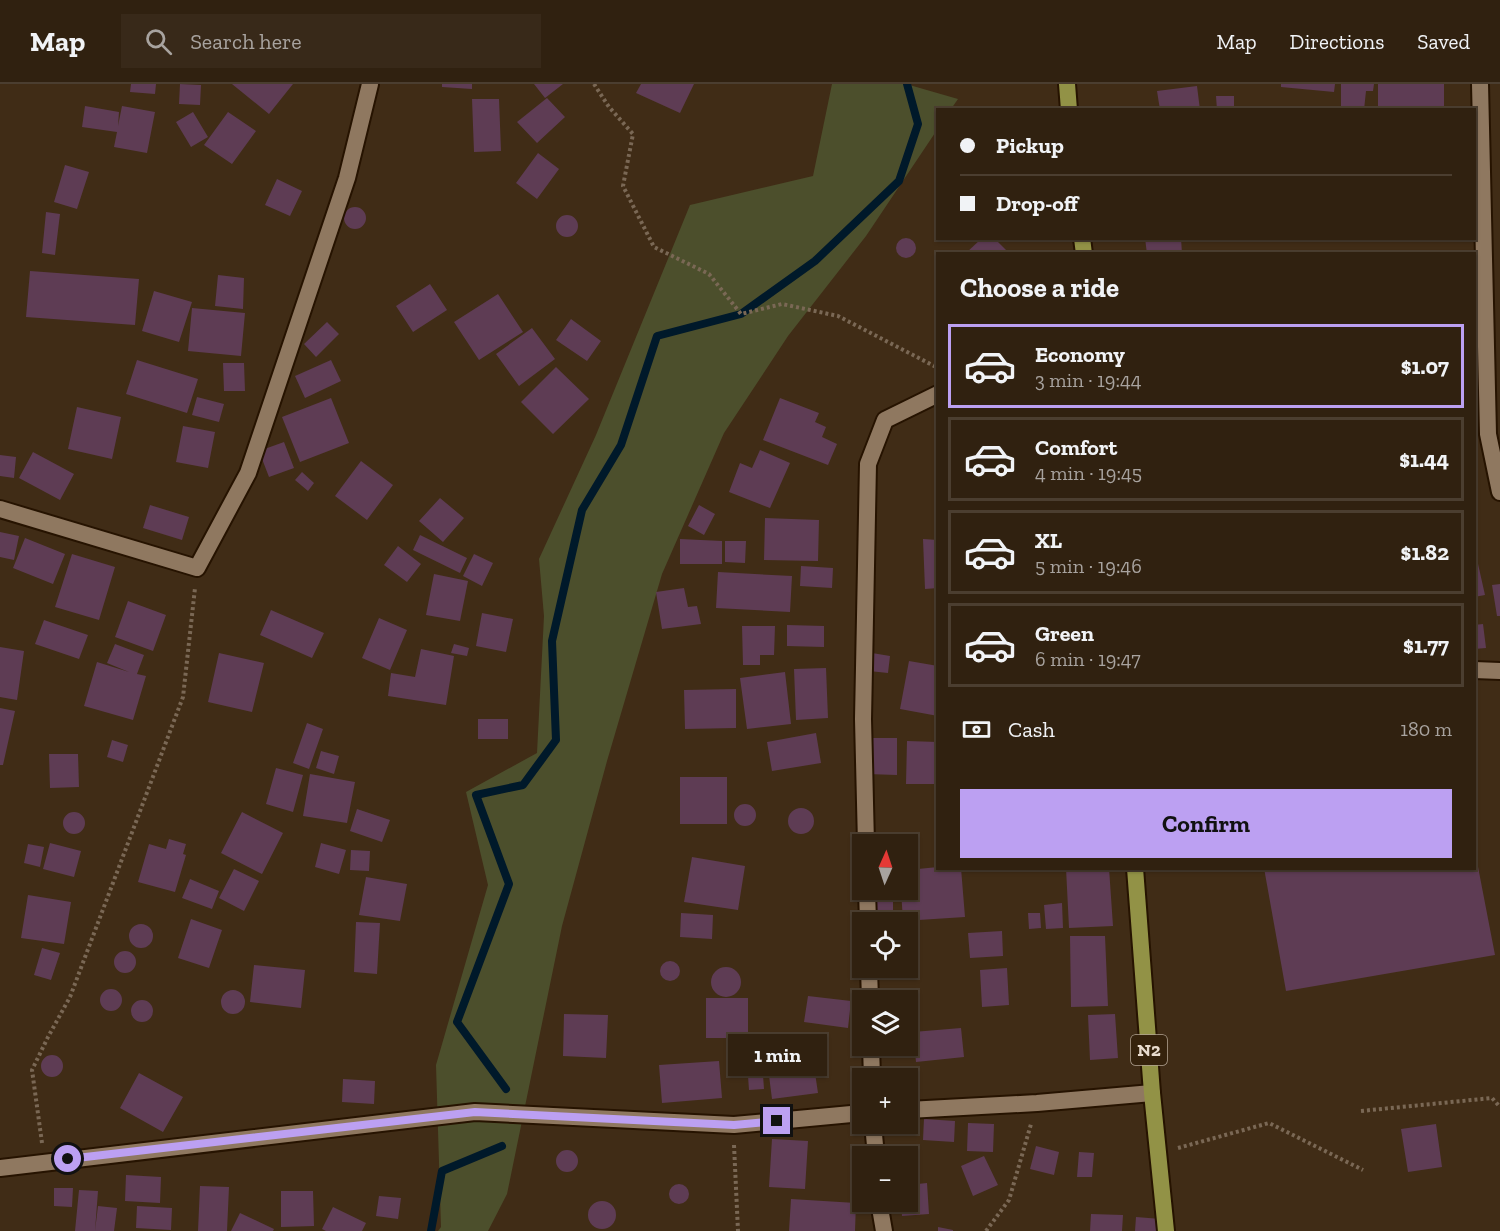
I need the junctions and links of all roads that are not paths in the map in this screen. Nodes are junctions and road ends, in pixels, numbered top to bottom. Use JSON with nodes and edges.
{"nodes":[{"id":1,"x":370,"y":84,"type":"edge"},
{"id":2,"x":1067,"y":84,"type":"edge"},
{"id":3,"x":1480,"y":84,"type":"edge"},
{"id":4,"x":1070,"y":108,"type":"edge"},
{"id":5,"x":936,"y":395,"type":"edge"},
{"id":6,"x":1487,"y":433,"type":"edge"},
{"id":7,"x":1500,"y":492,"type":"edge"},
{"id":8,"x":0,"y":509,"type":"edge"},
{"id":9,"x":1476,"y":670,"type":"edge"},
{"id":10,"x":1500,"y":671,"type":"edge"},
{"id":11,"x":866,"y":834,"type":"edge"},
{"id":12,"x":1135,"y":870,"type":"edge"},
{"id":13,"x":1152,"y":1093,"type":"junction"},
{"id":14,"x":918,"y":1109,"type":"edge"},
{"id":15,"x":852,"y":1114,"type":"edge"},
{"id":16,"x":0,"y":1168,"type":"edge"},
{"id":17,"x":881,"y":1212,"type":"edge"},
{"id":18,"x":884,"y":1231,"type":"edge"},
{"id":19,"x":1166,"y":1231,"type":"edge"}],
"edges":[{"from":1,"to":8,"type":"street"},
{"from":2,"to":4,"type":"highway"},
{"from":3,"to":6,"type":"street"},
{"from":5,"to":11,"type":"street"},
{"from":6,"to":7,"type":"street"},
{"from":9,"to":10,"type":"street"},
{"from":12,"to":13,"type":"highway","number":"N2"},
{"from":13,"to":14,"type":"street"},
{"from":13,"to":19,"type":"highway","number":"N2"},
{"from":15,"to":16,"type":"street"},
{"from":17,"to":18,"type":"street"}]}
